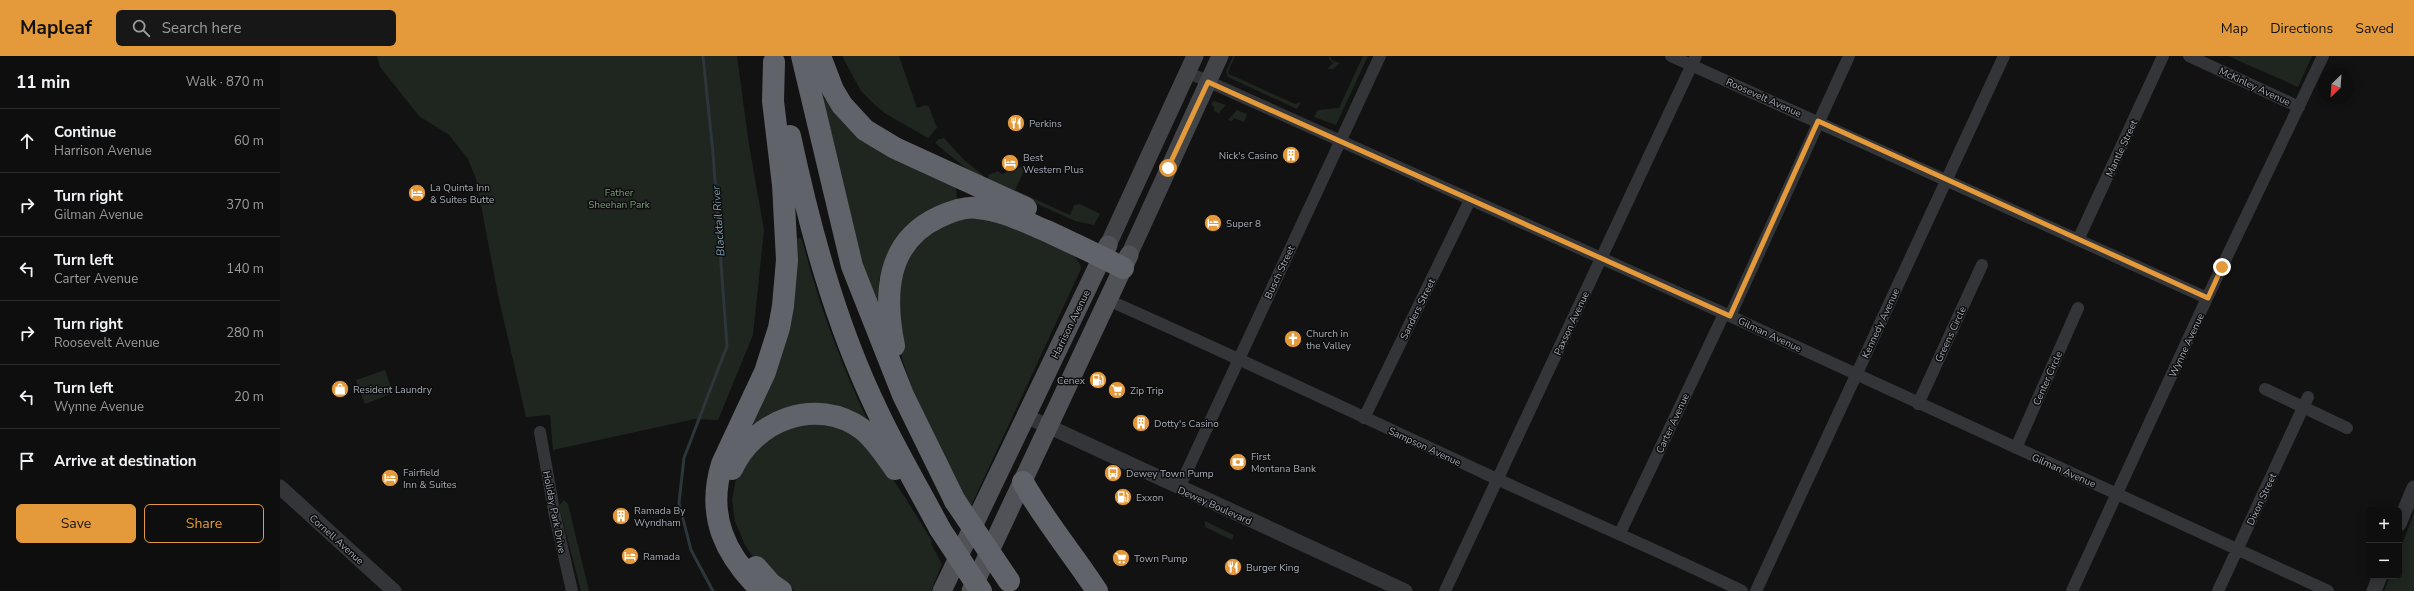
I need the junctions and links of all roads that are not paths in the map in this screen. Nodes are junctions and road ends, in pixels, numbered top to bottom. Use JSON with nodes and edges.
{"nodes":[{"id":1,"x":802,"y":56,"type":"edge"},
{"id":2,"x":820,"y":56,"type":"edge"},
{"id":3,"x":1195,"y":56,"type":"edge"},
{"id":4,"x":1220,"y":56,"type":"edge"},
{"id":5,"x":1380,"y":56,"type":"edge"},
{"id":6,"x":1671,"y":56,"type":"edge"},
{"id":7,"x":1849,"y":56,"type":"edge"},
{"id":8,"x":2004,"y":56,"type":"edge"},
{"id":9,"x":2163,"y":56,"type":"edge"},
{"id":10,"x":2189,"y":56,"type":"edge"},
{"id":11,"x":2323,"y":56,"type":"edge"},
{"id":12,"x":774,"y":59,"type":"edge"},
{"id":13,"x":1694,"y":61,"type":"edge"},
{"id":14,"x":1188,"y":72,"type":"junction"},
{"id":15,"x":1208,"y":82,"type":"junction"},
{"id":16,"x":2299,"y":107,"type":"junction"},
{"id":17,"x":1818,"y":121,"type":"junction"},
{"id":18,"x":1340,"y":142,"type":"junction"},
{"id":19,"x":1946,"y":179,"type":"junction"},
{"id":20,"x":1470,"y":200,"type":"junction"},
{"id":21,"x":2078,"y":240,"type":"junction"},
{"id":22,"x":1105,"y":251,"type":"junction"},
{"id":23,"x":1601,"y":259,"type":"junction"},
{"id":24,"x":1126,"y":261,"type":"junction"},
{"id":25,"x":1982,"y":264,"type":"dead end"},
{"id":26,"x":2208,"y":298,"type":"junction"},
{"id":27,"x":1108,"y":300,"type":"junction"},
{"id":28,"x":2078,"y":308,"type":"dead end"},
{"id":29,"x":1727,"y":315,"type":"junction"},
{"id":30,"x":1238,"y":358,"type":"junction"},
{"id":31,"x":1856,"y":374,"type":"junction"},
{"id":32,"x":2265,"y":389,"type":"dead end"},
{"id":33,"x":903,"y":395,"type":"junction"},
{"id":34,"x":2305,"y":402,"type":"junction"},
{"id":35,"x":1918,"y":404,"type":"junction"},
{"id":36,"x":1026,"y":416,"type":"junction"},
{"id":37,"x":1364,"y":418,"type":"junction"},
{"id":38,"x":1049,"y":427,"type":"junction"},
{"id":39,"x":2347,"y":428,"type":"dead end"},
{"id":40,"x":540,"y":432,"type":"dead end"},
{"id":41,"x":2016,"y":448,"type":"junction"},
{"id":42,"x":1497,"y":479,"type":"junction"},
{"id":43,"x":1023,"y":482,"type":"junction"},
{"id":44,"x":280,"y":487,"type":"edge"},
{"id":45,"x":1179,"y":488,"type":"junction"},
{"id":46,"x":2414,"y":488,"type":"edge"},
{"id":47,"x":2117,"y":494,"type":"junction"},
{"id":48,"x":2402,"y":517,"type":"edge"},
{"id":49,"x":940,"y":529,"type":"junction"},
{"id":50,"x":1620,"y":533,"type":"junction"},
{"id":51,"x":2237,"y":550,"type":"junction"},
{"id":52,"x":2379,"y":579,"type":"edge"},
{"id":53,"x":1013,"y":586,"type":"edge"},
{"id":54,"x":394,"y":591,"type":"edge"},
{"id":55,"x":572,"y":591,"type":"edge"},
{"id":56,"x":762,"y":591,"type":"edge"},
{"id":57,"x":781,"y":591,"type":"edge"},
{"id":58,"x":942,"y":591,"type":"edge"},
{"id":59,"x":971,"y":591,"type":"edge"},
{"id":60,"x":981,"y":591,"type":"edge"},
{"id":61,"x":1097,"y":591,"type":"edge"},
{"id":62,"x":1405,"y":591,"type":"edge"},
{"id":63,"x":1445,"y":591,"type":"edge"},
{"id":64,"x":1742,"y":591,"type":"edge"},
{"id":65,"x":1756,"y":591,"type":"edge"},
{"id":66,"x":2072,"y":591,"type":"edge"},
{"id":67,"x":2218,"y":591,"type":"edge"},
{"id":68,"x":2328,"y":591,"type":"edge"},
{"id":69,"x":2374,"y":591,"type":"edge"}],
"edges":[{"from":1,"to":33,"type":"highway"},
{"from":2,"to":22,"type":"highway"},
{"from":3,"to":14,"type":"main road","name":"Harrison Avenue"},
{"from":4,"to":15,"type":"main road"},
{"from":5,"to":18,"type":"street","name":"Busch Street"},
{"from":6,"to":13,"type":"street","name":"Roosevelt Avenue"},
{"from":7,"to":17,"type":"street","name":"Carter Avenue"},
{"from":8,"to":19,"type":"street","name":"Kennedy Avenue"},
{"from":9,"to":21,"type":"street","name":"Mantle Street"},
{"from":10,"to":16,"type":"street","name":"McKinley Avenue"},
{"from":11,"to":16,"type":"street","name":"Wynne Avenue"},
{"from":12,"to":49,"type":"highway"},
{"from":12,"to":56,"type":"highway"},
{"from":13,"to":17,"type":"street","name":"Roosevelt Avenue"},
{"from":13,"to":23,"type":"street","name":"Paxson Avenue"},
{"from":14,"to":15,"type":"street","name":"Gilman Avenue"},
{"from":14,"to":22,"type":"main road","name":"Harrison Avenue"},
{"from":15,"to":18,"type":"street","name":"Gilman Avenue"},
{"from":15,"to":24,"type":"main road"},
{"from":16,"to":26,"type":"street","name":"Wynne Avenue"},
{"from":17,"to":19,"type":"street","name":"Roosevelt Avenue"},
{"from":17,"to":29,"type":"street","name":"Carter Avenue"},
{"from":18,"to":20,"type":"street","name":"Gilman Avenue"},
{"from":18,"to":30,"type":"street","name":"Busch Street"},
{"from":19,"to":21,"type":"street","name":"Roosevelt Avenue"},
{"from":19,"to":31,"type":"street","name":"Kennedy Avenue"},
{"from":20,"to":23,"type":"street","name":"Gilman Avenue"},
{"from":20,"to":37,"type":"street","name":"Sanders Street"},
{"from":21,"to":26,"type":"street","name":"Roosevelt Avenue"},
{"from":22,"to":24,"type":"highway"},
{"from":22,"to":33,"type":"highway"},
{"from":22,"to":36,"type":"main road","name":"Harrison Avenue"},
{"from":23,"to":29,"type":"street","name":"Gilman Avenue"},
{"from":23,"to":42,"type":"street","name":"Paxson Avenue"},
{"from":24,"to":27,"type":"main road"},
{"from":25,"to":35,"type":"street","name":"Greens Circle"},
{"from":26,"to":47,"type":"street","name":"Wynne Avenue"},
{"from":27,"to":30,"type":"street","name":"Sampson Avenue"},
{"from":27,"to":38,"type":"main road"},
{"from":28,"to":41,"type":"street","name":"Center Circle"},
{"from":29,"to":31,"type":"street","name":"Gilman Avenue"},
{"from":29,"to":50,"type":"street","name":"Carter Avenue"},
{"from":30,"to":37,"type":"street","name":"Sampson Avenue"},
{"from":30,"to":45,"type":"street","name":"Busch Street"},
{"from":31,"to":35,"type":"street","name":"Gilman Avenue"},
{"from":31,"to":65,"type":"street","name":"Kennedy Avenue"},
{"from":32,"to":34,"type":"street"},
{"from":33,"to":53,"type":"highway","bridge":true},
{"from":34,"to":39,"type":"street"},
{"from":34,"to":51,"type":"street","name":"Dixon Street"},
{"from":35,"to":41,"type":"street","name":"Gilman Avenue"},
{"from":36,"to":38,"type":"street","name":"Dewey Boulevard"},
{"from":36,"to":58,"type":"main road","name":"Harrison Avenue"},
{"from":37,"to":42,"type":"street","name":"Sampson Avenue"},
{"from":38,"to":43,"type":"main road"},
{"from":38,"to":45,"type":"street","name":"Dewey Boulevard"},
{"from":40,"to":55,"type":"street","name":"Holiday Park Drive"},
{"from":41,"to":47,"type":"street","name":"Gilman Avenue"},
{"from":42,"to":50,"type":"street","name":"Sampson Avenue"},
{"from":42,"to":63,"type":"street","name":"Paxson Avenue"},
{"from":43,"to":59,"type":"main road"},
{"from":43,"to":61,"type":"highway"},
{"from":44,"to":54,"type":"street","name":"Cornell Avenue"},
{"from":45,"to":62,"type":"street","name":"Dewey Boulevard"},
{"from":46,"to":48,"type":"street"},
{"from":47,"to":51,"type":"street","name":"Gilman Avenue"},
{"from":47,"to":66,"type":"street","name":"Wynne Avenue"},
{"from":49,"to":57,"type":"highway"},
{"from":49,"to":60,"type":"highway","bridge":true},
{"from":50,"to":64,"type":"street","name":"Sampson Avenue"},
{"from":51,"to":67,"type":"street","name":"Dixon Street"},
{"from":51,"to":68,"type":"street","name":"Gilman Avenue"},
{"from":52,"to":69,"type":"street"}]}
